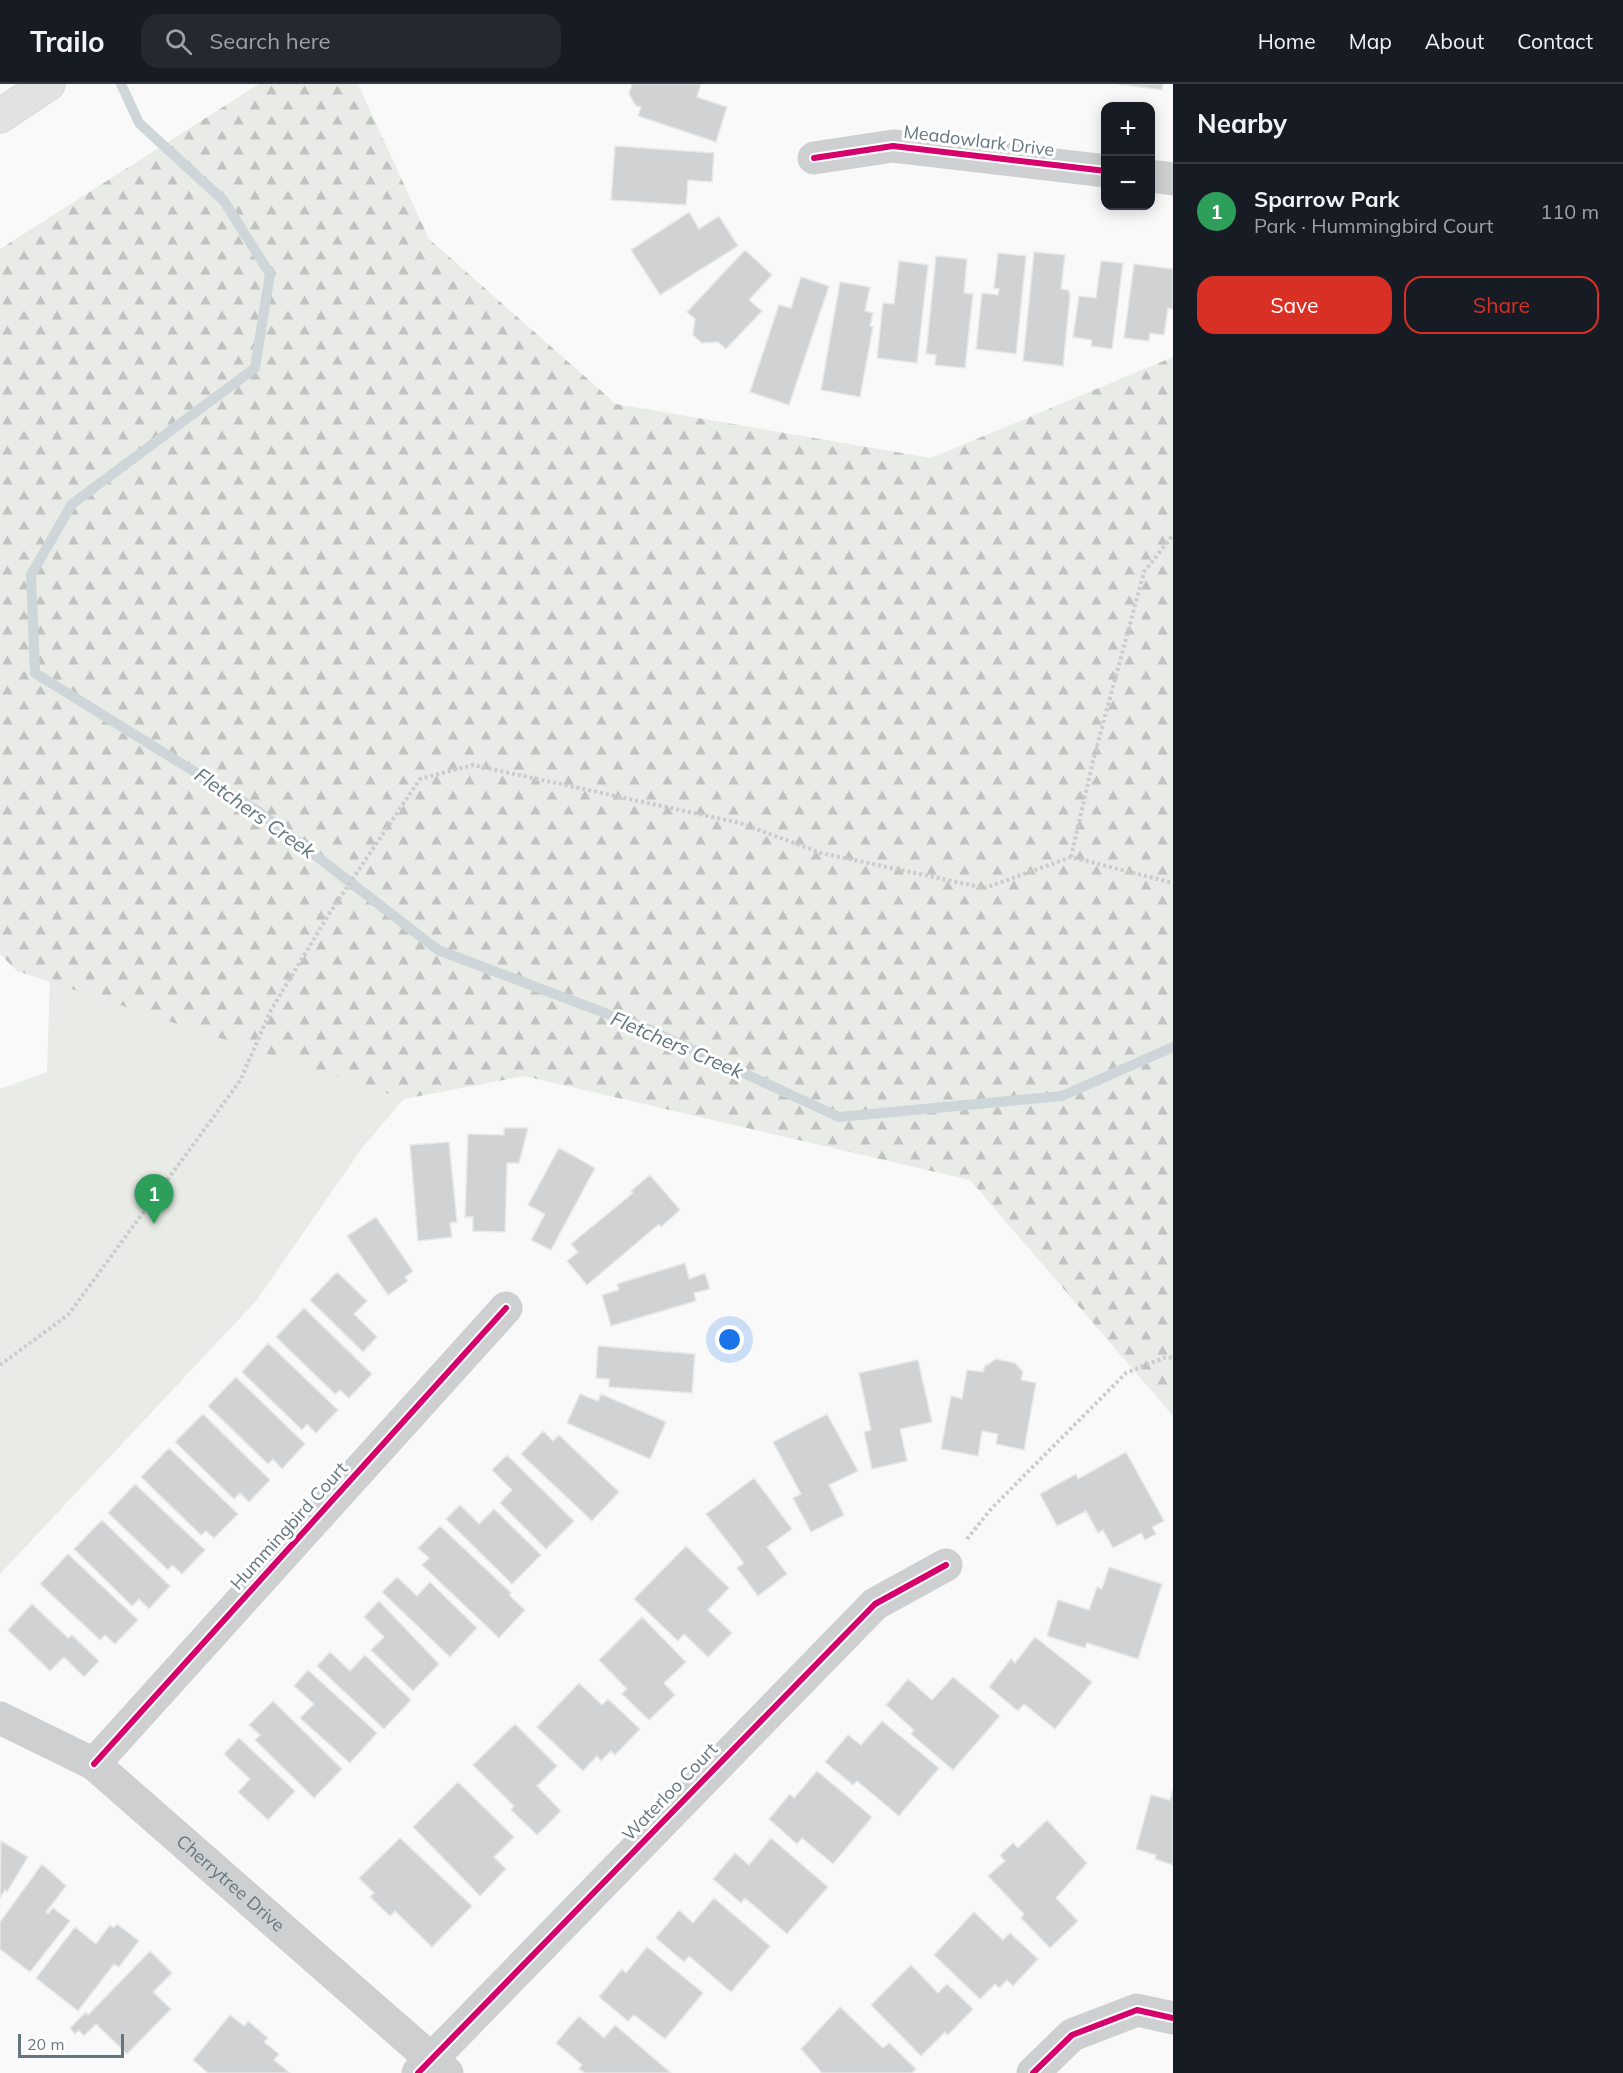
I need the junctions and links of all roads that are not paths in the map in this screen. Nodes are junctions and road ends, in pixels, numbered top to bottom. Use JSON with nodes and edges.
{"nodes":[{"id":1,"x":48,"y":84,"type":"edge"},
{"id":2,"x":0,"y":116,"type":"edge"},
{"id":3,"x":814,"y":158,"type":"dead end"},
{"id":4,"x":1101,"y":170,"type":"edge"},
{"id":5,"x":1155,"y":177,"type":"edge"},
{"id":6,"x":1173,"y":179,"type":"edge"},
{"id":7,"x":506,"y":1308,"type":"dead end"},
{"id":8,"x":946,"y":1565,"type":"road end"},
{"id":9,"x":0,"y":1718,"type":"edge"},
{"id":10,"x":94,"y":1764,"type":"junction"},
{"id":11,"x":1173,"y":2018,"type":"edge"},
{"id":12,"x":432,"y":2068,"type":"edge"},
{"id":13,"x":1033,"y":2073,"type":"edge"}],
"edges":[{"from":1,"to":2,"type":"highway"},
{"from":3,"to":4,"type":"street","name":"Meadowlark Drive"},
{"from":5,"to":6,"type":"street"},
{"from":7,"to":10,"type":"street","name":"Hummingbird Court"},
{"from":8,"to":12,"type":"street","name":"Waterloo Court"},
{"from":9,"to":10,"type":"street","name":"Cherrytree Drive"},
{"from":10,"to":12,"type":"street","name":"Cherrytree Drive"},
{"from":11,"to":13,"type":"street"}]}
